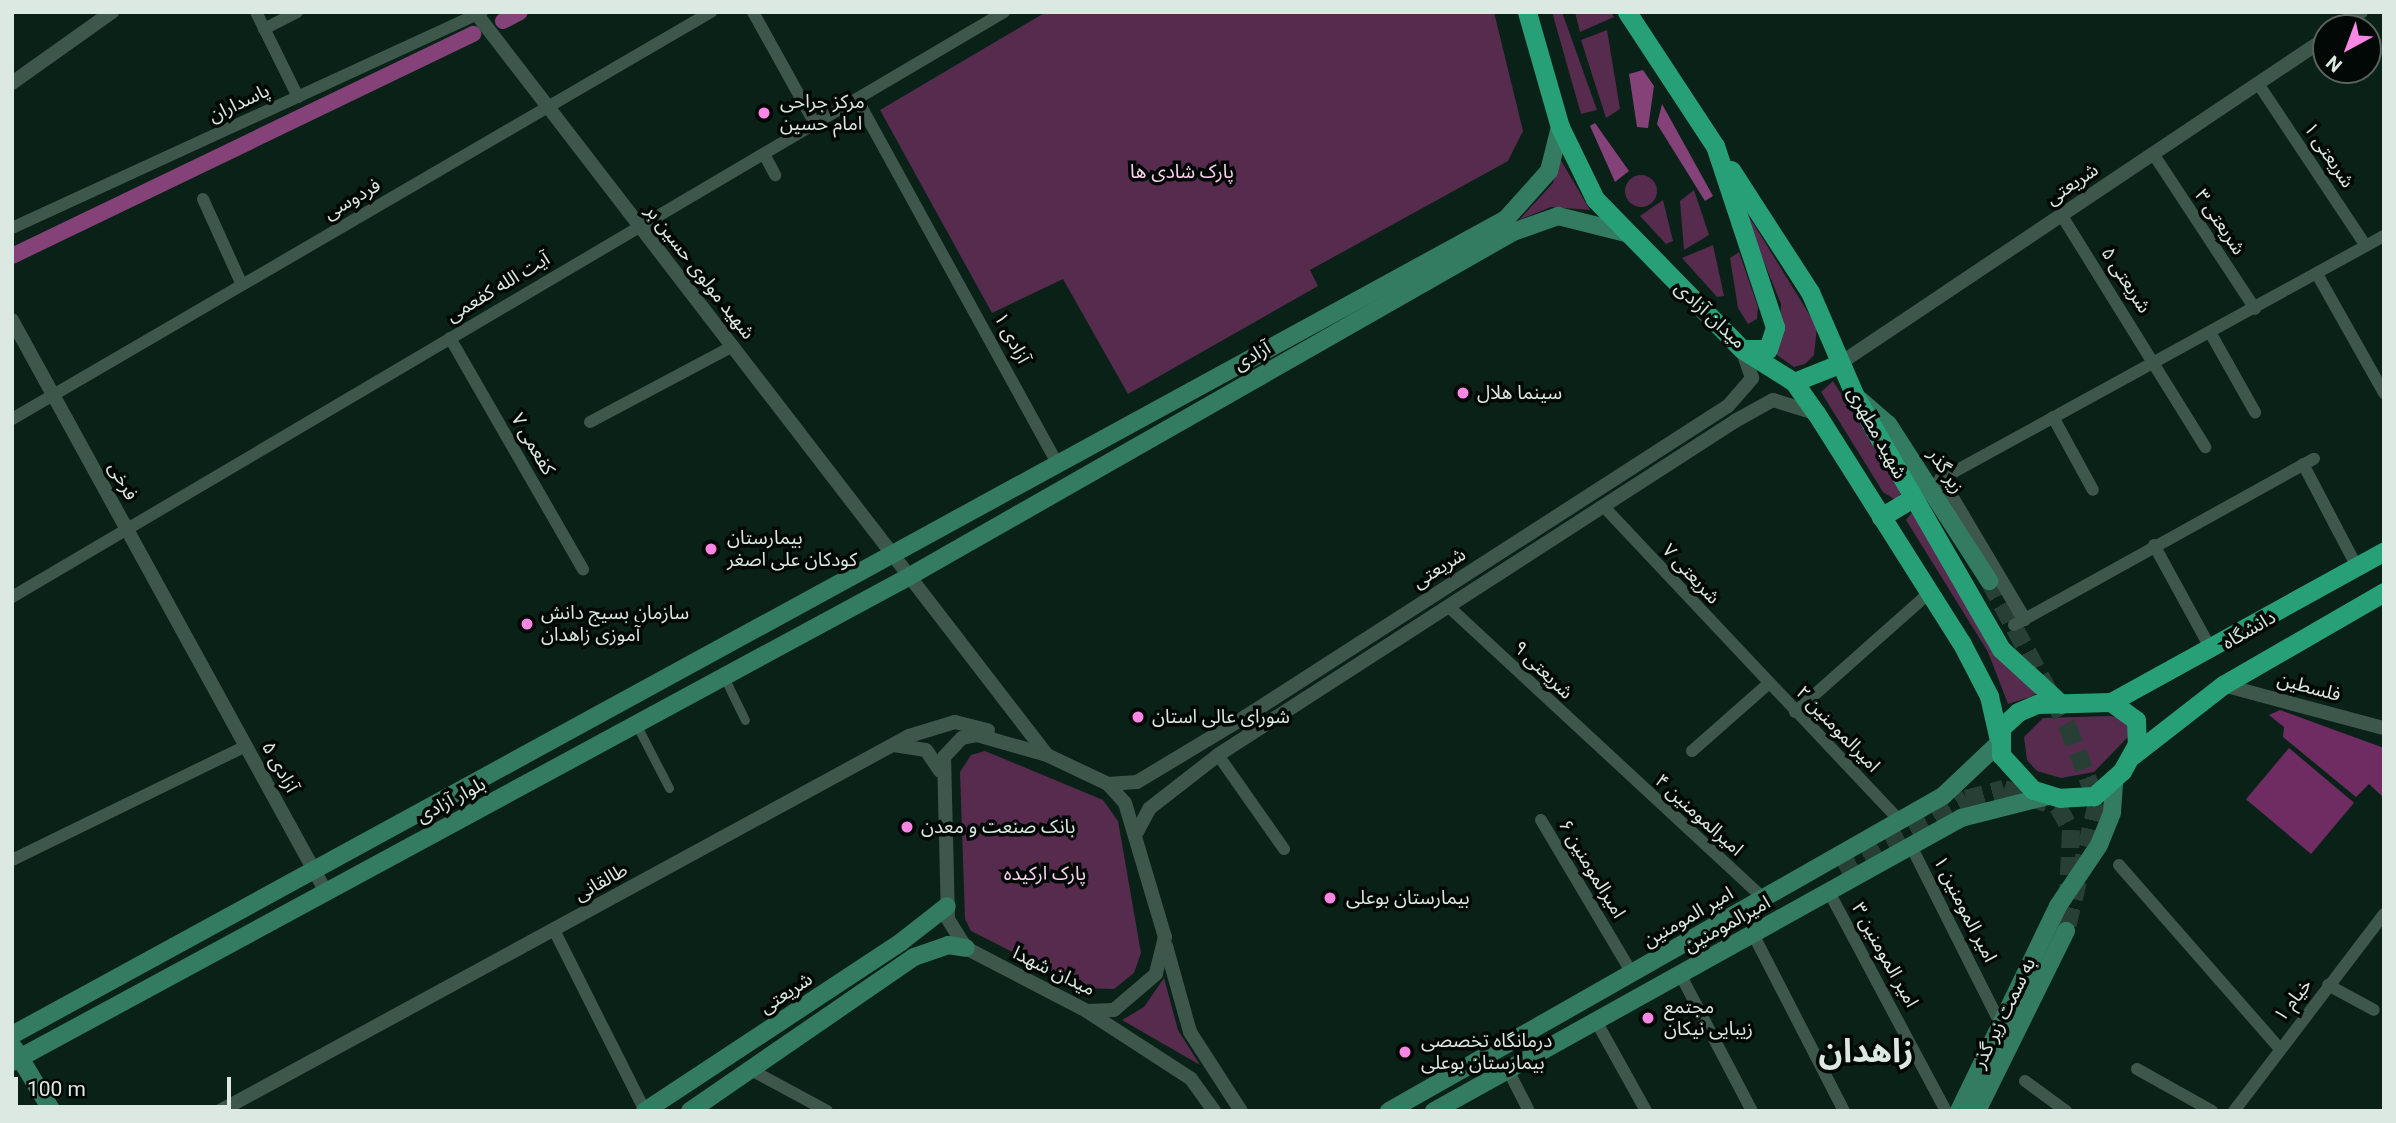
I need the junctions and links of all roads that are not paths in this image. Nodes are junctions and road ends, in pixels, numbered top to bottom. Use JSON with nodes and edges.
{"nodes":[{"id":1,"x":112,"y":12,"type":"edge"},
{"id":2,"x":256,"y":12,"type":"edge"},
{"id":3,"x":297,"y":12,"type":"edge"},
{"id":4,"x":710,"y":12,"type":"edge"},
{"id":5,"x":753,"y":12,"type":"edge"},
{"id":6,"x":1004,"y":12,"type":"edge"},
{"id":7,"x":1527,"y":12,"type":"edge"},
{"id":8,"x":1627,"y":12,"type":"edge"},
{"id":9,"x":478,"y":13,"type":"edge"},
{"id":10,"x":264,"y":29,"type":"junction"},
{"id":11,"x":2312,"y":48,"type":"edge"},
{"id":12,"x":12,"y":83,"type":"edge"},
{"id":13,"x":2259,"y":85,"type":"junction"},
{"id":14,"x":298,"y":97,"type":"junction"},
{"id":15,"x":857,"y":99,"type":"junction"},
{"id":16,"x":547,"y":108,"type":"junction"},
{"id":17,"x":815,"y":124,"type":"junction"},
{"id":18,"x":1560,"y":127,"type":"junction"},
{"id":19,"x":1715,"y":146,"type":"junction"},
{"id":20,"x":764,"y":154,"type":"junction"},
{"id":21,"x":2154,"y":155,"type":"junction"},
{"id":22,"x":775,"y":175,"type":"dead end"},
{"id":23,"x":203,"y":199,"type":"dead end"},
{"id":24,"x":2062,"y":216,"type":"junction"},
{"id":25,"x":641,"y":227,"type":"junction"},
{"id":26,"x":12,"y":228,"type":"edge"},
{"id":27,"x":1626,"y":233,"type":"junction"},
{"id":28,"x":2384,"y":236,"type":"edge"},
{"id":29,"x":2366,"y":246,"type":"junction"},
{"id":30,"x":2317,"y":274,"type":"junction"},
{"id":31,"x":242,"y":285,"type":"junction"},
{"id":32,"x":2255,"y":309,"type":"junction"},
{"id":33,"x":12,"y":320,"type":"edge"},
{"id":34,"x":2211,"y":334,"type":"junction"},
{"id":35,"x":450,"y":338,"type":"junction"},
{"id":36,"x":733,"y":346,"type":"junction"},
{"id":37,"x":1742,"y":349,"type":"junction"},
{"id":38,"x":1839,"y":364,"type":"junction"},
{"id":39,"x":2157,"y":365,"type":"junction"},
{"id":40,"x":1794,"y":382,"type":"junction"},
{"id":41,"x":2384,"y":393,"type":"edge"},
{"id":42,"x":53,"y":395,"type":"junction"},
{"id":43,"x":1855,"y":396,"type":"junction"},
{"id":44,"x":2255,"y":412,"type":"dead end"},
{"id":45,"x":1816,"y":413,"type":"junction"},
{"id":46,"x":2053,"y":417,"type":"junction"},
{"id":47,"x":12,"y":419,"type":"edge"},
{"id":48,"x":590,"y":422,"type":"dead end"},
{"id":49,"x":2205,"y":447,"type":"dead end"},
{"id":50,"x":1058,"y":465,"type":"junction"},
{"id":51,"x":1941,"y":479,"type":"joint"},
{"id":52,"x":2093,"y":490,"type":"dead end"},
{"id":53,"x":1595,"y":494,"type":"junction"},
{"id":54,"x":1913,"y":498,"type":"junction"},
{"id":55,"x":1605,"y":508,"type":"junction"},
{"id":56,"x":1881,"y":517,"type":"junction"},
{"id":57,"x":127,"y":529,"type":"junction"},
{"id":58,"x":2154,"y":545,"type":"junction"},
{"id":59,"x":2384,"y":551,"type":"edge"},
{"id":60,"x":894,"y":555,"type":"junction"},
{"id":61,"x":2357,"y":567,"type":"junction"},
{"id":62,"x":583,"y":569,"type":"dead end"},
{"id":63,"x":910,"y":576,"type":"junction"},
{"id":64,"x":1989,"y":581,"type":"tunnel mouth"},
{"id":65,"x":2384,"y":592,"type":"edge"},
{"id":66,"x":1930,"y":593,"type":"junction"},
{"id":67,"x":12,"y":597,"type":"edge"},
{"id":68,"x":1448,"y":607,"type":"junction"},
{"id":69,"x":2019,"y":622,"type":"joint"},
{"id":70,"x":2212,"y":651,"type":"junction"},
{"id":71,"x":200,"y":661,"type":"joint"},
{"id":72,"x":1749,"y":664,"type":"joint"},
{"id":73,"x":722,"y":674,"type":"junction"},
{"id":74,"x":1768,"y":684,"type":"junction"},
{"id":75,"x":2223,"y":685,"type":"junction"},
{"id":76,"x":2111,"y":702,"type":"junction"},
{"id":77,"x":2060,"y":704,"type":"junction"},
{"id":78,"x":1795,"y":712,"type":"junction"},
{"id":79,"x":745,"y":719,"type":"dead end"},
{"id":80,"x":636,"y":724,"type":"junction"},
{"id":81,"x":2384,"y":727,"type":"edge"},
{"id":82,"x":1006,"y":739,"type":"junction"},
{"id":83,"x":1998,"y":740,"type":"junction"},
{"id":84,"x":894,"y":745,"type":"junction"},
{"id":85,"x":246,"y":746,"type":"junction"},
{"id":86,"x":1692,"y":751,"type":"dead end"},
{"id":87,"x":1047,"y":755,"type":"junction"},
{"id":88,"x":1218,"y":755,"type":"junction"},
{"id":89,"x":2130,"y":758,"type":"junction"},
{"id":90,"x":1610,"y":760,"type":"joint"},
{"id":91,"x":940,"y":771,"type":"junction"},
{"id":92,"x":2114,"y":781,"type":"junction"},
{"id":93,"x":1108,"y":784,"type":"junction"},
{"id":94,"x":669,"y":788,"type":"dead end"},
{"id":95,"x":2048,"y":796,"type":"junction"},
{"id":96,"x":1541,"y":820,"type":"dead end"},
{"id":97,"x":1900,"y":821,"type":"junction"},
{"id":98,"x":1137,"y":832,"type":"junction"},
{"id":99,"x":1912,"y":846,"type":"junction"},
{"id":100,"x":1284,"y":849,"type":"dead end"},
{"id":101,"x":12,"y":860,"type":"edge"},
{"id":102,"x":2119,"y":865,"type":"dead end"},
{"id":103,"x":1839,"y":868,"type":"tunnel mouth"},
{"id":104,"x":315,"y":872,"type":"junction"},
{"id":105,"x":326,"y":892,"type":"junction"},
{"id":106,"x":1829,"y":892,"type":"junction"},
{"id":107,"x":1763,"y":898,"type":"junction"},
{"id":108,"x":947,"y":906,"type":"junction"},
{"id":109,"x":2384,"y":914,"type":"edge"},
{"id":110,"x":554,"y":930,"type":"junction"},
{"id":111,"x":2066,"y":931,"type":"tunnel mouth"},
{"id":112,"x":1753,"y":934,"type":"junction"},
{"id":113,"x":1165,"y":937,"type":"junction"},
{"id":114,"x":901,"y":943,"type":"junction"},
{"id":115,"x":966,"y":948,"type":"junction"},
{"id":116,"x":914,"y":957,"type":"junction"},
{"id":117,"x":1650,"y":962,"type":"junction"},
{"id":118,"x":1632,"y":973,"type":"junction"},
{"id":119,"x":1680,"y":974,"type":"junction"},
{"id":120,"x":2328,"y":985,"type":"junction"},
{"id":121,"x":2374,"y":1010,"type":"dead end"},
{"id":122,"x":1087,"y":1011,"type":"junction"},
{"id":123,"x":1596,"y":1021,"type":"junction"},
{"id":124,"x":2002,"y":1027,"type":"junction"},
{"id":125,"x":12,"y":1035,"type":"edge"},
{"id":126,"x":2279,"y":1048,"type":"junction"},
{"id":127,"x":15,"y":1055,"type":"edge"},
{"id":128,"x":2137,"y":1069,"type":"dead end"},
{"id":129,"x":751,"y":1070,"type":"junction"},
{"id":130,"x":1508,"y":1070,"type":"junction"},
{"id":131,"x":2025,"y":1081,"type":"dead end"},
{"id":132,"x":222,"y":1110,"type":"edge"},
{"id":133,"x":52,"y":1111,"type":"edge"},
{"id":134,"x":645,"y":1111,"type":"edge"},
{"id":135,"x":690,"y":1111,"type":"edge"},
{"id":136,"x":827,"y":1111,"type":"edge"},
{"id":137,"x":1214,"y":1111,"type":"edge"},
{"id":138,"x":1241,"y":1111,"type":"edge"},
{"id":139,"x":1389,"y":1111,"type":"edge"},
{"id":140,"x":1434,"y":1111,"type":"edge"},
{"id":141,"x":1529,"y":1111,"type":"edge"},
{"id":142,"x":1646,"y":1111,"type":"edge"},
{"id":143,"x":1752,"y":1111,"type":"edge"},
{"id":144,"x":1844,"y":1111,"type":"edge"},
{"id":145,"x":1946,"y":1111,"type":"edge"},
{"id":146,"x":1959,"y":1111,"type":"edge"},
{"id":147,"x":1976,"y":1111,"type":"edge"},
{"id":148,"x":2066,"y":1111,"type":"edge"},
{"id":149,"x":2212,"y":1111,"type":"edge"},
{"id":150,"x":2234,"y":1111,"type":"edge"}],
"edges":[{"from":1,"to":12,"type":"street"},
{"from":2,"to":10,"type":"street"},
{"from":3,"to":10,"type":"street"},
{"from":4,"to":16,"type":"street","name":"فردوسی"},
{"from":5,"to":17,"type":"street"},
{"from":6,"to":15,"type":"street","name":"آیت الله کفعمی"},
{"from":7,"to":18,"type":"main road","name":"میدان آزادی"},
{"from":8,"to":19,"type":"main road","name":"میدان آزادی"},
{"from":9,"to":14,"type":"street","name":"پاسداران"},
{"from":9,"to":16,"type":"street","name":"شهید مولوی حسین بر"},
{"from":10,"to":14,"type":"street"},
{"from":11,"to":13,"type":"street","name":"شریعتی"},
{"from":13,"to":21,"type":"street","name":"شریعتی"},
{"from":13,"to":29,"type":"street","name":"شریعتی ۱"},
{"from":14,"to":26,"type":"street","name":"پاسداران"},
{"from":15,"to":17,"type":"street","name":"آیت الله کفعمی"},
{"from":15,"to":50,"type":"street","name":"آزادی ۱"},
{"from":16,"to":25,"type":"street","name":"شهید مولوی حسین بر"},
{"from":16,"to":31,"type":"street","name":"فردوسی"},
{"from":17,"to":20,"type":"street","name":"آیت الله کفعمی"},
{"from":18,"to":27,"type":"main road","name":"میدان آزادی"},
{"from":18,"to":50,"type":"main road","name":"آزادی"},
{"from":19,"to":37,"type":"main road","name":"میدان آزادی"},
{"from":19,"to":38,"type":"main road","name":"شهید مطهری"},
{"from":20,"to":22,"type":"street"},
{"from":20,"to":25,"type":"street","name":"آیت الله کفعمی"},
{"from":21,"to":24,"type":"street","name":"شریعتی"},
{"from":21,"to":32,"type":"street","name":"شریعتی ۳"},
{"from":23,"to":31,"type":"street"},
{"from":24,"to":38,"type":"street","name":"شریعتی"},
{"from":24,"to":39,"type":"street","name":"شریعتی ۵"},
{"from":25,"to":35,"type":"street","name":"آیت الله کفعمی"},
{"from":25,"to":36,"type":"street","name":"شهید مولوی حسین بر"},
{"from":27,"to":37,"type":"main road","name":"میدان آزادی"},
{"from":27,"to":63,"type":"main road","name":"آزادی"},
{"from":28,"to":29,"type":"street"},
{"from":29,"to":30,"type":"street"},
{"from":30,"to":32,"type":"street"},
{"from":30,"to":41,"type":"street"},
{"from":31,"to":42,"type":"street","name":"فردوسی"},
{"from":32,"to":34,"type":"street"},
{"from":33,"to":42,"type":"street","name":"فرخی"},
{"from":34,"to":39,"type":"street"},
{"from":34,"to":44,"type":"street"},
{"from":35,"to":57,"type":"street","name":"آیت الله کفعمی"},
{"from":35,"to":62,"type":"street","name":"کفعمی ۷"},
{"from":36,"to":48,"type":"street"},
{"from":36,"to":60,"type":"street","name":"شهید مولوی حسین بر"},
{"from":37,"to":40,"type":"main road","name":"شهید مطهری"},
{"from":37,"to":53,"type":"street","name":"شریعتی"},
{"from":38,"to":40,"type":"main road"},
{"from":38,"to":43,"type":"main road","name":"شهید مطهری"},
{"from":39,"to":46,"type":"street"},
{"from":39,"to":49,"type":"street","name":"شریعتی ۵"},
{"from":40,"to":45,"type":"main road","name":"شهید مطهری"},
{"from":42,"to":47,"type":"street","name":"فردوسی"},
{"from":42,"to":57,"type":"street","name":"فرخی"},
{"from":43,"to":54,"type":"main road","name":"شهید مطهری"},
{"from":43,"to":64,"type":"main road","name":"زیر گذر"},
{"from":45,"to":55,"type":"street"},
{"from":45,"to":56,"type":"main road","name":"شهید مطهری"},
{"from":46,"to":51,"type":"street"},
{"from":46,"to":52,"type":"street"},
{"from":50,"to":60,"type":"main road","name":"آزادی"},
{"from":51,"to":69,"type":"street"},
{"from":53,"to":55,"type":"street"},
{"from":53,"to":93,"type":"street","name":"شریعتی"},
{"from":54,"to":56,"type":"main road"},
{"from":54,"to":77,"type":"main road","name":"شهید مطهری"},
{"from":55,"to":68,"type":"street"},
{"from":55,"to":72,"type":"street","name":"شریعتی ۷"},
{"from":56,"to":66,"type":"main road","name":"شهید مطهری"},
{"from":57,"to":67,"type":"street","name":"آیت الله کفعمی"},
{"from":57,"to":71,"type":"street","name":"فرخی"},
{"from":58,"to":61,"type":"street"},
{"from":58,"to":69,"type":"street"},
{"from":58,"to":70,"type":"street"},
{"from":59,"to":61,"type":"main road","name":"دانشگاه"},
{"from":60,"to":63,"type":"street","name":"شهید مولوی حسین بر"},
{"from":60,"to":104,"type":"main road","name":"بلوار آزادی"},
{"from":61,"to":70,"type":"main road","name":"دانشگاه"},
{"from":63,"to":73,"type":"main road","name":"بلوار آزادی"},
{"from":63,"to":87,"type":"street"},
{"from":65,"to":75,"type":"main road","name":"دانشگاه"},
{"from":66,"to":78,"type":"street"},
{"from":66,"to":83,"type":"main road","name":"شهید مطهری"},
{"from":68,"to":88,"type":"street"},
{"from":68,"to":90,"type":"street","name":"شریعتی ۹"},
{"from":70,"to":76,"type":"main road","name":"دانشگاه"},
{"from":71,"to":85,"type":"street","name":"آزادی ۵"},
{"from":72,"to":74,"type":"street","name":"امیرالمومنین ۲"},
{"from":73,"to":79,"type":"street"},
{"from":73,"to":80,"type":"main road","name":"بلوار آزادی"},
{"from":74,"to":78,"type":"street","name":"امیرالمومنین ۲"},
{"from":74,"to":86,"type":"street"},
{"from":75,"to":81,"type":"street","name":"فلسطین"},
{"from":75,"to":89,"type":"main road","name":"دانشگاه"},
{"from":76,"to":77,"type":"main road"},
{"from":76,"to":89,"type":"main road"},
{"from":77,"to":83,"type":"main road"},
{"from":78,"to":97,"type":"street","name":"امیرالمومنین ۲"},
{"from":80,"to":94,"type":"street"},
{"from":80,"to":105,"type":"main road","name":"بلوار آزادی"},
{"from":82,"to":84,"type":"street","name":"طالقانی"},
{"from":82,"to":87,"type":"street"},
{"from":82,"to":91,"type":"street"},
{"from":83,"to":95,"type":"main road"},
{"from":83,"to":97,"type":"main road","name":"امیر المومنین"},
{"from":84,"to":91,"type":"street"},
{"from":84,"to":110,"type":"street","name":"طالقانی"},
{"from":85,"to":101,"type":"street"},
{"from":85,"to":104,"type":"street","name":"آزادی ۵"},
{"from":87,"to":93,"type":"street"},
{"from":88,"to":98,"type":"street"},
{"from":88,"to":100,"type":"street"},
{"from":89,"to":92,"type":"main road"},
{"from":90,"to":107,"type":"street","name":"امیرالمومنین ۴"},
{"from":91,"to":108,"type":"street"},
{"from":92,"to":95,"type":"main road"},
{"from":92,"to":124,"type":"main road"},
{"from":93,"to":98,"type":"street"},
{"from":95,"to":99,"type":"main road","name":"امیرالمومنین"},
{"from":96,"to":118,"type":"street","name":"امیرالمومنین ۶"},
{"from":97,"to":107,"type":"main road","name":"امیر المومنین"},
{"from":98,"to":113,"type":"street"},
{"from":99,"to":106,"type":"main road","name":"امیرالمومنین"},
{"from":99,"to":124,"type":"street","name":"امیر المومنین ۱"},
{"from":102,"to":126,"type":"street"},
{"from":103,"to":117,"type":"main road"},
{"from":104,"to":105,"type":"street","name":"آزادی ۵"},
{"from":104,"to":125,"type":"main road","name":"بلوار آزادی"},
{"from":105,"to":127,"type":"main road","name":"بلوار آزادی"},
{"from":106,"to":112,"type":"main road","name":"امیرالمومنین"},
{"from":106,"to":145,"type":"street","name":"امیر المومنین ۳"},
{"from":107,"to":117,"type":"main road","name":"امیر المومنین"},
{"from":108,"to":114,"type":"main road","name":"شریعتی"},
{"from":108,"to":115,"type":"street"},
{"from":109,"to":120,"type":"street","name":"خیام ۱"},
{"from":110,"to":132,"type":"street","name":"طالقانی"},
{"from":110,"to":134,"type":"street"},
{"from":111,"to":147,"type":"main road","name":"به سمت زیر گذر"},
{"from":112,"to":119,"type":"main road","name":"امیرالمومنین"},
{"from":112,"to":144,"type":"street"},
{"from":113,"to":122,"type":"street","name":"میدان شهدا"},
{"from":113,"to":138,"type":"street"},
{"from":114,"to":116,"type":"main road"},
{"from":114,"to":134,"type":"main road","name":"شریعتی"},
{"from":115,"to":116,"type":"main road"},
{"from":115,"to":122,"type":"street","name":"میدان شهدا"},
{"from":116,"to":129,"type":"main road"},
{"from":117,"to":118,"type":"main road","name":"امیر المومنین"},
{"from":118,"to":139,"type":"main road","name":"امیر المومنین"},
{"from":119,"to":123,"type":"main road","name":"امیرالمومنین"},
{"from":119,"to":143,"type":"street"},
{"from":120,"to":121,"type":"street"},
{"from":120,"to":126,"type":"street","name":"خیام ۱"},
{"from":122,"to":137,"type":"street"},
{"from":123,"to":130,"type":"main road","name":"امیرالمومنین"},
{"from":123,"to":142,"type":"street"},
{"from":124,"to":146,"type":"main road"},
{"from":126,"to":150,"type":"street","name":"خیام ۱"},
{"from":127,"to":133,"type":"main road"},
{"from":128,"to":149,"type":"street"},
{"from":129,"to":135,"type":"main road"},
{"from":129,"to":136,"type":"street"},
{"from":130,"to":140,"type":"main road","name":"امیرالمومنین"},
{"from":130,"to":141,"type":"street"},
{"from":131,"to":148,"type":"street"}]}
